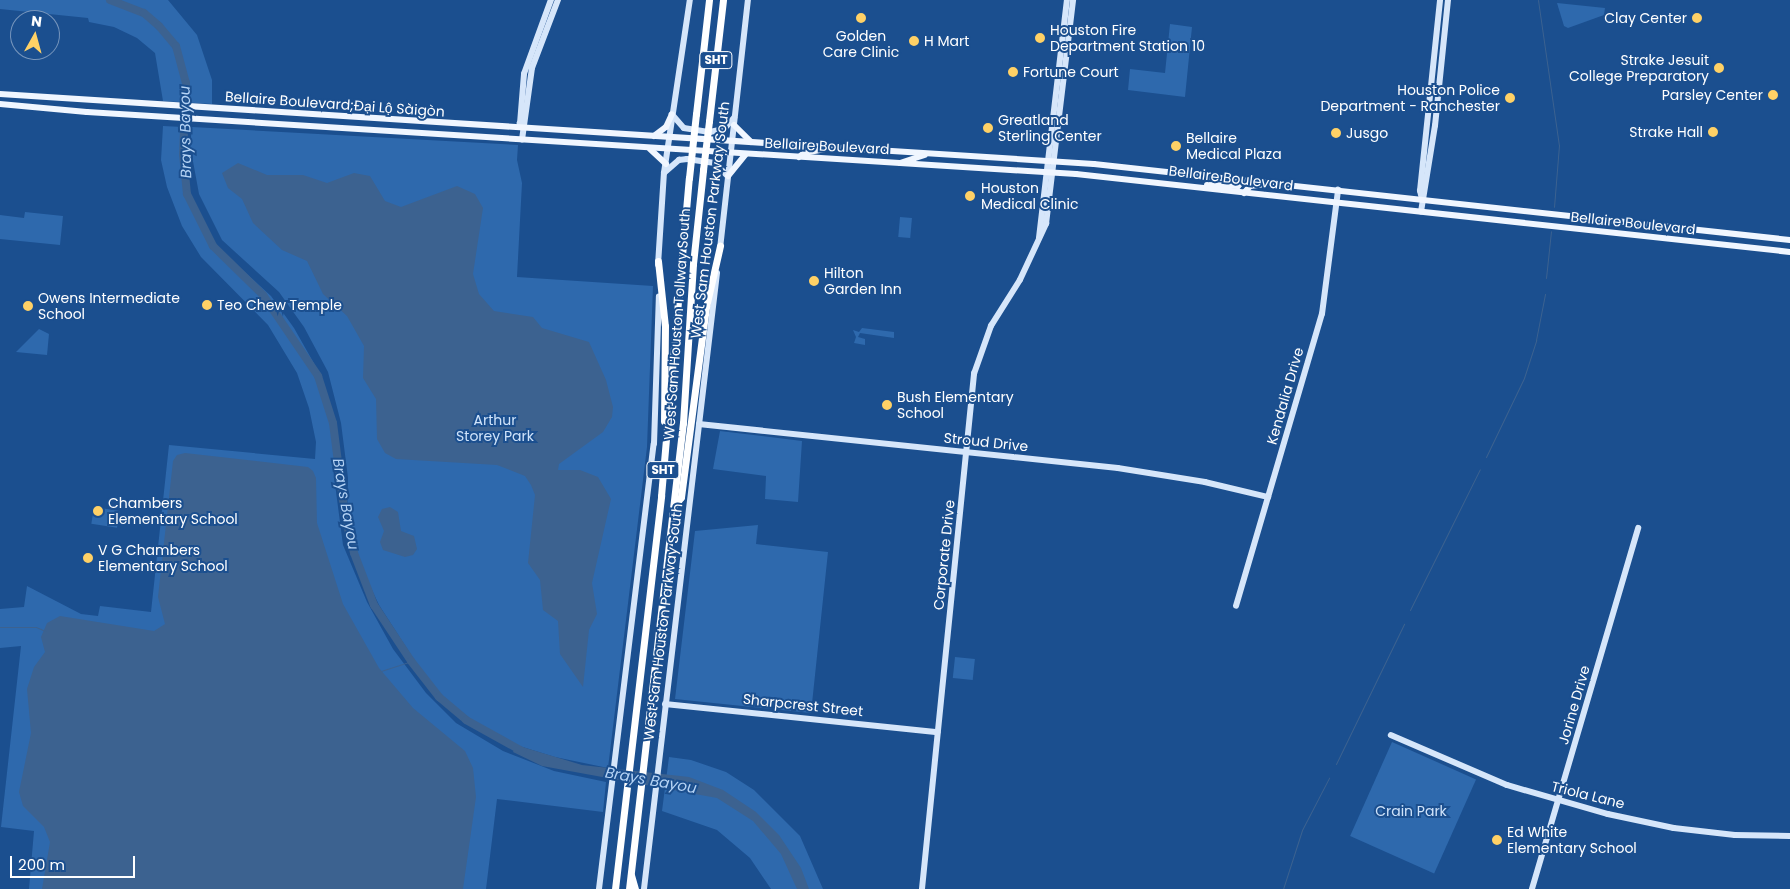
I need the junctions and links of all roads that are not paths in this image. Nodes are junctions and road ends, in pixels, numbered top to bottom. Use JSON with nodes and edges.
{"nodes":[{"id":1,"x":551,"y":0,"type":"edge"},
{"id":2,"x":558,"y":0,"type":"edge"},
{"id":3,"x":690,"y":0,"type":"edge"},
{"id":4,"x":709,"y":0,"type":"edge"},
{"id":5,"x":723,"y":0,"type":"edge"},
{"id":6,"x":748,"y":0,"type":"edge"},
{"id":7,"x":1067,"y":0,"type":"edge"},
{"id":8,"x":1073,"y":0,"type":"edge"},
{"id":9,"x":1440,"y":0,"type":"edge"},
{"id":10,"x":1448,"y":0,"type":"edge"},
{"id":11,"x":533,"y":56,"type":"junction"},
{"id":12,"x":0,"y":94,"type":"edge"},
{"id":13,"x":0,"y":104,"type":"edge"},
{"id":14,"x":155,"y":105,"type":"junction"},
{"id":15,"x":672,"y":114,"type":"junction"},
{"id":16,"x":154,"y":117,"type":"junction"},
{"id":17,"x":342,"y":117,"type":"junction"},
{"id":18,"x":734,"y":118,"type":"junction"},
{"id":19,"x":734,"y":125,"type":"junction"},
{"id":20,"x":1426,"y":125,"type":"junction"},
{"id":21,"x":1435,"y":126,"type":"junction"},
{"id":22,"x":341,"y":129,"type":"junction"},
{"id":23,"x":523,"y":129,"type":"junction"},
{"id":24,"x":654,"y":136,"type":"junction"},
{"id":25,"x":669,"y":137,"type":"junction"},
{"id":26,"x":522,"y":140,"type":"junction"},
{"id":27,"x":732,"y":142,"type":"junction"},
{"id":28,"x":752,"y":143,"type":"junction"},
{"id":29,"x":649,"y":148,"type":"junction"},
{"id":30,"x":826,"y":148,"type":"junction"},
{"id":31,"x":668,"y":149,"type":"junction"},
{"id":32,"x":730,"y":153,"type":"junction"},
{"id":33,"x":902,"y":153,"type":"junction"},
{"id":34,"x":746,"y":154,"type":"junction"},
{"id":35,"x":926,"y":154,"type":"junction"},
{"id":36,"x":799,"y":157,"type":"junction"},
{"id":37,"x":1423,"y":157,"type":"junction"},
{"id":38,"x":1430,"y":158,"type":"junction"},
{"id":39,"x":1052,"y":161,"type":"junction"},
{"id":40,"x":870,"y":162,"type":"junction"},
{"id":41,"x":899,"y":163,"type":"junction"},
{"id":42,"x":666,"y":164,"type":"junction"},
{"id":43,"x":1125,"y":166,"type":"junction"},
{"id":44,"x":664,"y":173,"type":"junction"},
{"id":45,"x":1051,"y":173,"type":"junction"},
{"id":46,"x":728,"y":176,"type":"junction"},
{"id":47,"x":1124,"y":178,"type":"junction"},
{"id":48,"x":1244,"y":180,"type":"junction"},
{"id":49,"x":1274,"y":183,"type":"junction"},
{"id":50,"x":1193,"y":186,"type":"junction"},
{"id":51,"x":1338,"y":190,"type":"junction"},
{"id":52,"x":1244,"y":192,"type":"junction"},
{"id":53,"x":1422,"y":199,"type":"junction"},
{"id":54,"x":1337,"y":203,"type":"junction"},
{"id":55,"x":1421,"y":212,"type":"junction"},
{"id":56,"x":1664,"y":226,"type":"junction"},
{"id":57,"x":1743,"y":235,"type":"junction"},
{"id":58,"x":1662,"y":238,"type":"junction"},
{"id":59,"x":1790,"y":240,"type":"edge"},
{"id":60,"x":720,"y":246,"type":"junction"},
{"id":61,"x":1742,"y":247,"type":"junction"},
{"id":62,"x":1790,"y":252,"type":"edge"},
{"id":63,"x":658,"y":261,"type":"junction"},
{"id":64,"x":699,"y":424,"type":"junction"},
{"id":65,"x":665,"y":451,"type":"junction"},
{"id":66,"x":966,"y":453,"type":"junction"},
{"id":67,"x":1268,"y":497,"type":"junction"},
{"id":68,"x":674,"y":506,"type":"junction"},
{"id":69,"x":1638,"y":528,"type":"dead end"},
{"id":70,"x":1236,"y":606,"type":"dead end"},
{"id":71,"x":665,"y":704,"type":"junction"},
{"id":72,"x":938,"y":732,"type":"junction"},
{"id":73,"x":1391,"y":735,"type":"dead end"},
{"id":74,"x":1559,"y":801,"type":"junction"},
{"id":75,"x":1790,"y":836,"type":"edge"},
{"id":76,"x":617,"y":870,"type":"junction"},
{"id":77,"x":631,"y":874,"type":"junction"},
{"id":78,"x":599,"y":889,"type":"edge"},
{"id":79,"x":609,"y":889,"type":"edge"},
{"id":80,"x":615,"y":889,"type":"edge"},
{"id":81,"x":629,"y":889,"type":"edge"},
{"id":82,"x":635,"y":889,"type":"edge"},
{"id":83,"x":644,"y":889,"type":"edge"},
{"id":84,"x":922,"y":889,"type":"edge"},
{"id":85,"x":1532,"y":889,"type":"edge"}],
"edges":[{"from":1,"to":11,"type":"street"},
{"from":2,"to":11,"type":"street"},
{"from":3,"to":15,"type":"street"},
{"from":4,"to":65,"type":"highway","name":"West Sam Houston Tollway South","number":"SHT","bridge":true},
{"from":5,"to":68,"type":"highway","name":"West Sam Houston Tollway South","number":"SHT","bridge":true},
{"from":6,"to":18,"type":"street","name":"West Sam Houston Parkway South"},
{"from":7,"to":39,"type":"street","name":"Corporate Drive"},
{"from":8,"to":39,"type":"street","name":"Corporate Drive"},
{"from":9,"to":20,"type":"street"},
{"from":10,"to":21,"type":"street"},
{"from":11,"to":23,"type":"street"},
{"from":12,"to":14,"type":"main road","name":"Bellaire Boulevard;Đại Lộ Sàigòn"},
{"from":13,"to":16,"type":"main road","name":"Bellaire Boulevard;Đại Lộ Sàigòn"},
{"from":14,"to":16,"type":"main road"},
{"from":14,"to":17,"type":"main road","name":"Bellaire Boulevard;Đại Lộ Sàigòn"},
{"from":15,"to":18,"type":"street"},
{"from":15,"to":24,"type":"main road"},
{"from":15,"to":25,"type":"street"},
{"from":16,"to":22,"type":"main road","name":"Bellaire Boulevard;Đại Lộ Sàigòn"},
{"from":17,"to":22,"type":"main road"},
{"from":17,"to":23,"type":"main road","name":"Bellaire Boulevard;Đại Lộ Sàigòn"},
{"from":18,"to":19,"type":"street","name":"West Sam Houston Parkway South"},
{"from":19,"to":27,"type":"street","name":"West Sam Houston Parkway South"},
{"from":19,"to":28,"type":"main road"},
{"from":20,"to":21,"type":"street"},
{"from":20,"to":37,"type":"street"},
{"from":21,"to":38,"type":"street"},
{"from":22,"to":26,"type":"main road","name":"Bellaire Boulevard;Đại Lộ Sàigòn"},
{"from":23,"to":24,"type":"main road","name":"Bellaire Boulevard;Đại Lộ Sàigòn"},
{"from":23,"to":26,"type":"street"},
{"from":24,"to":25,"type":"main road","name":"Bellaire Boulevard;Đại Lộ Sàigòn"},
{"from":25,"to":27,"type":"main road","name":"Bellaire Boulevard"},
{"from":25,"to":31,"type":"street"},
{"from":26,"to":29,"type":"main road","name":"Bellaire Boulevard;Đại Lộ Sàigòn"},
{"from":27,"to":28,"type":"main road","name":"Bellaire Boulevard"},
{"from":27,"to":32,"type":"street","name":"West Sam Houston Parkway South"},
{"from":28,"to":30,"type":"main road","name":"Bellaire Boulevard"},
{"from":29,"to":31,"type":"main road","name":"Bellaire Boulevard;Đại Lộ Sàigòn"},
{"from":29,"to":42,"type":"main road"},
{"from":30,"to":33,"type":"main road","name":"Bellaire Boulevard"},
{"from":30,"to":36,"type":"main road"},
{"from":31,"to":32,"type":"main road","name":"Bellaire Boulevard"},
{"from":31,"to":42,"type":"street"},
{"from":32,"to":34,"type":"main road","name":"Bellaire Boulevard"},
{"from":32,"to":46,"type":"street","name":"West Sam Houston Parkway South"},
{"from":33,"to":35,"type":"main road","name":"Bellaire Boulevard"},
{"from":33,"to":40,"type":"main road"},
{"from":34,"to":36,"type":"main road","name":"Bellaire Boulevard"},
{"from":34,"to":46,"type":"main road"},
{"from":35,"to":39,"type":"main road","name":"Bellaire Boulevard"},
{"from":35,"to":41,"type":"main road"},
{"from":36,"to":40,"type":"main road","name":"Bellaire Boulevard"},
{"from":37,"to":38,"type":"street"},
{"from":37,"to":53,"type":"street"},
{"from":38,"to":53,"type":"street"},
{"from":39,"to":43,"type":"main road","name":"Bellaire Boulevard"},
{"from":39,"to":45,"type":"street","name":"Corporate Drive"},
{"from":40,"to":41,"type":"main road","name":"Bellaire Boulevard"},
{"from":41,"to":45,"type":"main road","name":"Bellaire Boulevard"},
{"from":42,"to":44,"type":"street"},
{"from":43,"to":47,"type":"main road"},
{"from":43,"to":48,"type":"main road","name":"Bellaire Boulevard"},
{"from":44,"to":46,"type":"street"},
{"from":44,"to":63,"type":"street"},
{"from":45,"to":47,"type":"main road","name":"Bellaire Boulevard"},
{"from":45,"to":66,"type":"street","name":"Corporate Drive"},
{"from":46,"to":60,"type":"street","name":"West Sam Houston Parkway South"},
{"from":47,"to":50,"type":"main road","name":"Bellaire Boulevard"},
{"from":48,"to":49,"type":"main road","name":"Bellaire Boulevard"},
{"from":48,"to":50,"type":"main road"},
{"from":49,"to":51,"type":"main road","name":"Bellaire Boulevard"},
{"from":49,"to":52,"type":"main road"},
{"from":50,"to":52,"type":"main road","name":"Bellaire Boulevard"},
{"from":51,"to":53,"type":"main road","name":"Bellaire Boulevard"},
{"from":51,"to":54,"type":"street","name":"Kendalia Drive"},
{"from":52,"to":54,"type":"main road","name":"Bellaire Boulevard"},
{"from":53,"to":55,"type":"street"},
{"from":53,"to":56,"type":"main road","name":"Bellaire Boulevard"},
{"from":54,"to":55,"type":"main road","name":"Bellaire Boulevard"},
{"from":54,"to":67,"type":"street","name":"Kendalia Drive"},
{"from":55,"to":58,"type":"main road","name":"Bellaire Boulevard"},
{"from":56,"to":57,"type":"main road","name":"Bellaire Boulevard"},
{"from":56,"to":58,"type":"main road"},
{"from":57,"to":59,"type":"main road","name":"Bellaire Boulevard"},
{"from":57,"to":61,"type":"main road"},
{"from":58,"to":61,"type":"main road","name":"Bellaire Boulevard"},
{"from":60,"to":64,"type":"street","name":"West Sam Houston Parkway South"},
{"from":60,"to":68,"type":"highway"},
{"from":61,"to":62,"type":"main road","name":"Bellaire Boulevard"},
{"from":63,"to":65,"type":"highway"},
{"from":63,"to":78,"type":"street"},
{"from":64,"to":66,"type":"street","name":"Stroud Drive"},
{"from":64,"to":71,"type":"street","name":"West Sam Houston Parkway South"},
{"from":65,"to":76,"type":"highway","name":"West Sam Houston Tollway South","number":"SHT"},
{"from":66,"to":67,"type":"street","name":"Stroud Drive"},
{"from":66,"to":72,"type":"street","name":"Corporate Drive"},
{"from":67,"to":70,"type":"street","name":"Kendalia Drive"},
{"from":68,"to":77,"type":"highway","name":"West Sam Houston Tollway South","number":"SHT"},
{"from":69,"to":74,"type":"street","name":"Jorine Drive"},
{"from":71,"to":72,"type":"street","name":"Sharpcrest Street"},
{"from":71,"to":83,"type":"street","name":"West Sam Houston Parkway South"},
{"from":72,"to":84,"type":"street","name":"Corporate Drive"},
{"from":73,"to":74,"type":"street","name":"Triola Lane"},
{"from":74,"to":75,"type":"street","name":"Triola Lane"},
{"from":74,"to":85,"type":"street","name":"Jorine Drive"},
{"from":76,"to":79,"type":"highway"},
{"from":76,"to":80,"type":"highway","name":"West Sam Houston Tollway South","number":"SHT"},
{"from":77,"to":81,"type":"highway","name":"West Sam Houston Tollway South","number":"SHT"},
{"from":77,"to":82,"type":"highway"}]}
